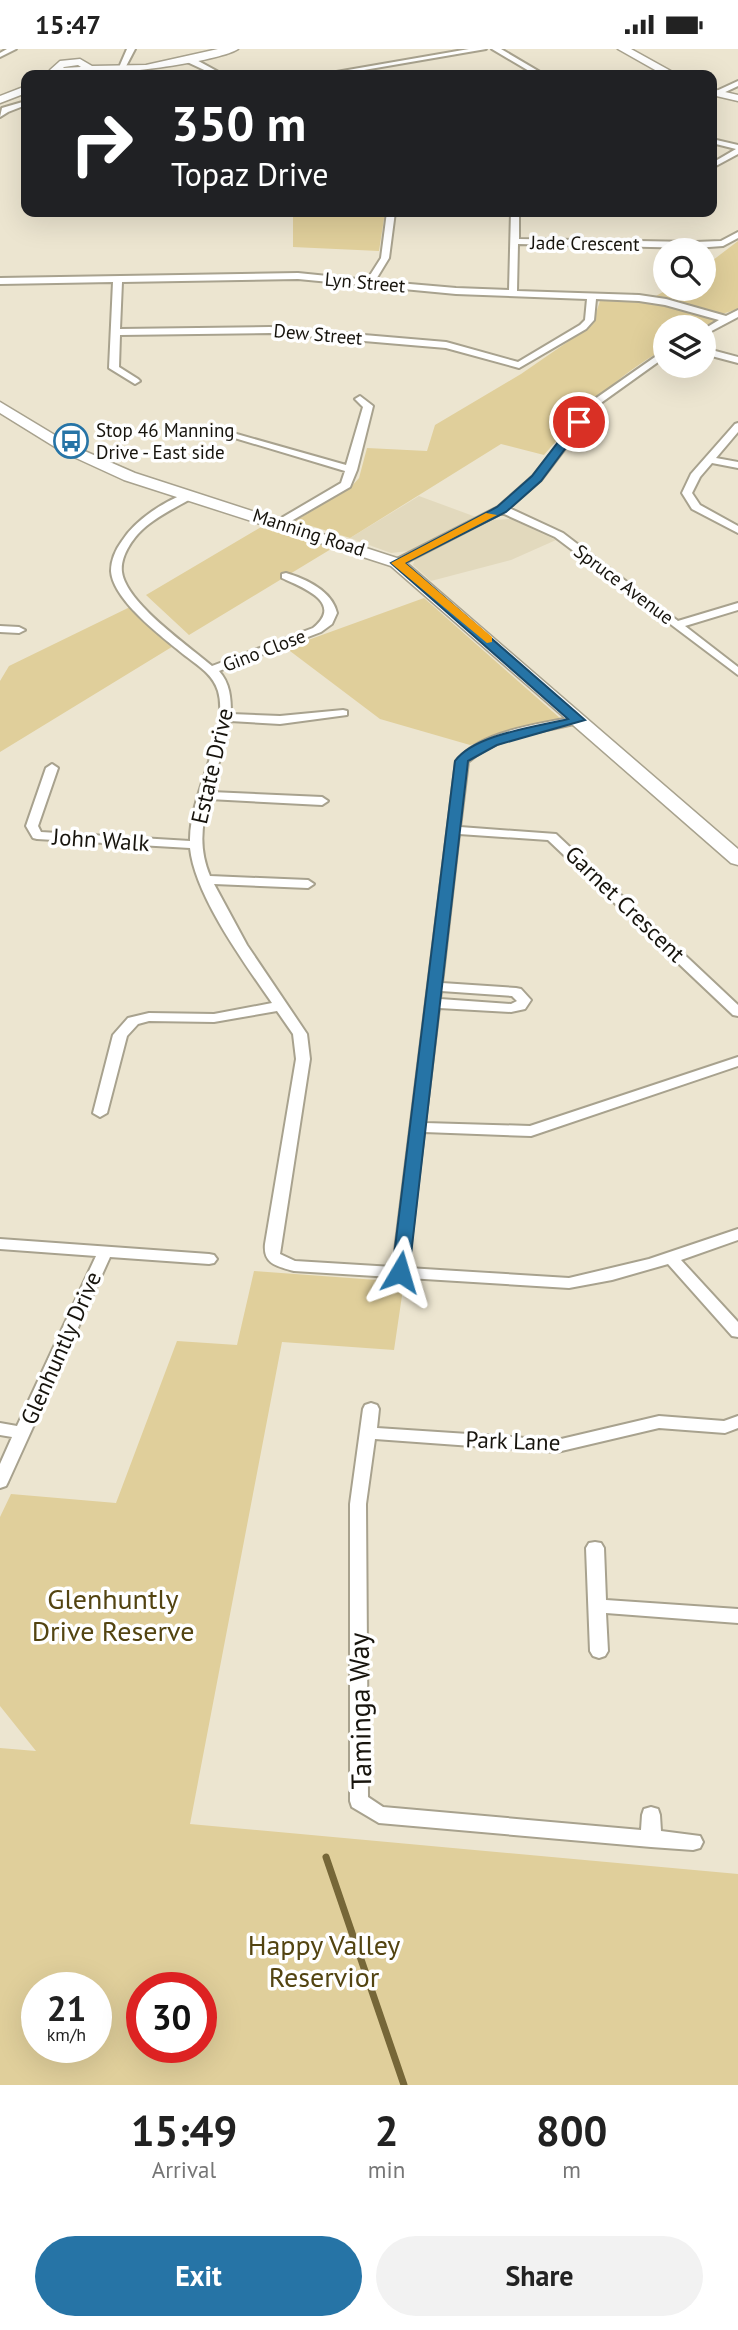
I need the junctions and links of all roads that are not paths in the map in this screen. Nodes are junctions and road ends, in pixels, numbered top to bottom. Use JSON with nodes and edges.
{"nodes":[{"id":1,"x":12,"y":49,"type":"edge"},
{"id":2,"x":131,"y":49,"type":"edge"},
{"id":3,"x":233,"y":49,"type":"edge"},
{"id":4,"x":482,"y":49,"type":"edge"},
{"id":5,"x":496,"y":49,"type":"edge"},
{"id":6,"x":624,"y":49,"type":"edge"},
{"id":7,"x":1,"y":55,"type":"edge"},
{"id":8,"x":188,"y":59,"type":"junction"},
{"id":9,"x":378,"y":66,"type":"junction"},
{"id":10,"x":57,"y":70,"type":"edge"},
{"id":11,"x":114,"y":70,"type":"edge"},
{"id":12,"x":122,"y":70,"type":"edge"},
{"id":13,"x":131,"y":70,"type":"edge"},
{"id":14,"x":210,"y":70,"type":"edge"},
{"id":15,"x":354,"y":70,"type":"edge"},
{"id":16,"x":385,"y":70,"type":"edge"},
{"id":17,"x":532,"y":70,"type":"edge"},
{"id":18,"x":663,"y":70,"type":"edge"},
{"id":19,"x":738,"y":83,"type":"edge"},
{"id":20,"x":21,"y":91,"type":"edge"},
{"id":21,"x":717,"y":92,"type":"edge"},
{"id":22,"x":717,"y":94,"type":"edge"},
{"id":23,"x":738,"y":98,"type":"edge"},
{"id":24,"x":0,"y":100,"type":"edge"},
{"id":25,"x":21,"y":105,"type":"edge"},
{"id":26,"x":0,"y":115,"type":"edge"},
{"id":27,"x":717,"y":143,"type":"edge"},
{"id":28,"x":738,"y":149,"type":"edge"},
{"id":29,"x":717,"y":163,"type":"edge"},
{"id":30,"x":390,"y":217,"type":"edge"},
{"id":31,"x":515,"y":217,"type":"edge"},
{"id":32,"x":738,"y":235,"type":"edge"},
{"id":33,"x":514,"y":241,"type":"junction"},
{"id":34,"x":118,"y":278,"type":"junction"},
{"id":35,"x":0,"y":281,"type":"edge"},
{"id":36,"x":369,"y":282,"type":"junction"},
{"id":37,"x":513,"y":293,"type":"junction"},
{"id":38,"x":592,"y":296,"type":"junction"},
{"id":39,"x":738,"y":313,"type":"edge"},
{"id":40,"x":727,"y":319,"type":"junction"},
{"id":41,"x":716,"y":325,"type":"edge"},
{"id":42,"x":115,"y":332,"type":"junction"},
{"id":43,"x":716,"y":354,"type":"edge"},
{"id":44,"x":738,"y":360,"type":"edge"},
{"id":45,"x":653,"y":362,"type":"edge"},
{"id":46,"x":135,"y":381,"type":"dead end"},
{"id":47,"x":360,"y":399,"type":"dead end"},
{"id":48,"x":0,"y":406,"type":"edge"},
{"id":49,"x":738,"y":426,"type":"edge"},
{"id":50,"x":233,"y":436,"type":"dead end"},
{"id":51,"x":709,"y":459,"type":"junction"},
{"id":52,"x":738,"y":465,"type":"edge"},
{"id":53,"x":352,"y":470,"type":"junction"},
{"id":54,"x":190,"y":495,"type":"junction"},
{"id":55,"x":502,"y":509,"type":"junction"},
{"id":56,"x":282,"y":522,"type":"junction"},
{"id":57,"x":738,"y":530,"type":"edge"},
{"id":58,"x":397,"y":563,"type":"junction"},
{"id":59,"x":286,"y":576,"type":"dead end"},
{"id":60,"x":738,"y":606,"type":"edge"},
{"id":61,"x":679,"y":624,"type":"junction"},
{"id":62,"x":0,"y":629,"type":"edge"},
{"id":63,"x":19,"y":630,"type":"dead end"},
{"id":64,"x":211,"y":670,"type":"junction"},
{"id":65,"x":738,"y":672,"type":"edge"},
{"id":66,"x":343,"y":713,"type":"dead end"},
{"id":67,"x":224,"y":717,"type":"junction"},
{"id":68,"x":578,"y":720,"type":"junction"},
{"id":69,"x":52,"y":768,"type":"dead end"},
{"id":70,"x":204,"y":795,"type":"junction"},
{"id":71,"x":322,"y":801,"type":"dead end"},
{"id":72,"x":453,"y":830,"type":"junction"},
{"id":73,"x":195,"y":845,"type":"junction"},
{"id":74,"x":738,"y":859,"type":"edge"},
{"id":75,"x":206,"y":880,"type":"junction"},
{"id":76,"x":308,"y":884,"type":"dead end"},
{"id":77,"x":433,"y":986,"type":"junction"},
{"id":78,"x":431,"y":1003,"type":"junction"},
{"id":79,"x":281,"y":1006,"type":"junction"},
{"id":80,"x":738,"y":1012,"type":"edge"},
{"id":81,"x":738,"y":1061,"type":"edge"},
{"id":82,"x":100,"y":1113,"type":"dead end"},
{"id":83,"x":418,"y":1127,"type":"junction"},
{"id":84,"x":738,"y":1234,"type":"edge"},
{"id":85,"x":0,"y":1244,"type":"edge"},
{"id":86,"x":105,"y":1252,"type":"junction"},
{"id":87,"x":209,"y":1259,"type":"dead end"},
{"id":88,"x":673,"y":1259,"type":"junction"},
{"id":89,"x":400,"y":1272,"type":"junction"},
{"id":90,"x":738,"y":1332,"type":"edge"},
{"id":91,"x":370,"y":1409,"type":"dead end"},
{"id":92,"x":738,"y":1422,"type":"edge"},
{"id":93,"x":0,"y":1429,"type":"edge"},
{"id":94,"x":23,"y":1433,"type":"junction"},
{"id":95,"x":368,"y":1433,"type":"junction"},
{"id":96,"x":0,"y":1482,"type":"edge"},
{"id":97,"x":595,"y":1548,"type":"dead end"},
{"id":98,"x":598,"y":1605,"type":"junction"},
{"id":99,"x":738,"y":1616,"type":"edge"},
{"id":100,"x":599,"y":1651,"type":"dead end"},
{"id":101,"x":650,"y":1815,"type":"dead end"},
{"id":102,"x":651,"y":1839,"type":"junction"},
{"id":103,"x":693,"y":1842,"type":"dead end"}],
"edges":[{"from":1,"to":7,"type":"street"},
{"from":2,"to":12,"type":"street"},
{"from":3,"to":8,"type":"street"},
{"from":4,"to":9,"type":"street"},
{"from":5,"to":17,"type":"street"},
{"from":6,"to":18,"type":"street"},
{"from":8,"to":13,"type":"street"},
{"from":8,"to":14,"type":"street"},
{"from":9,"to":15,"type":"street"},
{"from":9,"to":16,"type":"street"},
{"from":10,"to":11,"type":"street"},
{"from":19,"to":21,"type":"street"},
{"from":20,"to":24,"type":"street"},
{"from":22,"to":23,"type":"street"},
{"from":25,"to":26,"type":"street"},
{"from":27,"to":28,"type":"street"},
{"from":28,"to":29,"type":"street"},
{"from":30,"to":36,"type":"street"},
{"from":31,"to":33,"type":"street"},
{"from":32,"to":33,"type":"street","name":"Jade Crescent"},
{"from":33,"to":37,"type":"street"},
{"from":34,"to":35,"type":"street","name":"Lyn Street"},
{"from":34,"to":36,"type":"street","name":"Lyn Street"},
{"from":34,"to":42,"type":"street"},
{"from":36,"to":37,"type":"street","name":"Lyn Street"},
{"from":37,"to":38,"type":"street","name":"Lyn Street"},
{"from":38,"to":40,"type":"street","name":"Lyn Street"},
{"from":38,"to":42,"type":"street","name":"Dew Street"},
{"from":39,"to":40,"type":"street"},
{"from":40,"to":41,"type":"street"},
{"from":42,"to":46,"type":"street"},
{"from":43,"to":44,"type":"street"},
{"from":45,"to":55,"type":"street"},
{"from":47,"to":53,"type":"street"},
{"from":48,"to":54,"type":"street","name":"Manning Road"},
{"from":49,"to":51,"type":"street"},
{"from":50,"to":53,"type":"street"},
{"from":51,"to":52,"type":"street"},
{"from":51,"to":57,"type":"street"},
{"from":53,"to":56,"type":"street"},
{"from":54,"to":56,"type":"street","name":"Manning Road"},
{"from":54,"to":64,"type":"street","name":"Estate Drive"},
{"from":55,"to":58,"type":"street"},
{"from":55,"to":61,"type":"street","name":"Spruce Avenue"},
{"from":56,"to":58,"type":"street","name":"Manning Road"},
{"from":58,"to":68,"type":"street","name":"Manning Road"},
{"from":59,"to":64,"type":"street","name":"Gino Close"},
{"from":60,"to":61,"type":"street"},
{"from":61,"to":65,"type":"street","name":"Spruce Avenue"},
{"from":62,"to":63,"type":"street"},
{"from":64,"to":67,"type":"street","name":"Estate Drive"},
{"from":66,"to":67,"type":"street"},
{"from":67,"to":70,"type":"street","name":"Estate Drive"},
{"from":68,"to":72,"type":"street"},
{"from":68,"to":74,"type":"street","name":"Manning Road"},
{"from":69,"to":73,"type":"street","name":"John Walk"},
{"from":70,"to":71,"type":"street"},
{"from":70,"to":73,"type":"street","name":"Estate Drive"},
{"from":72,"to":77,"type":"street"},
{"from":72,"to":80,"type":"street","name":"Garnet Crescent"},
{"from":73,"to":75,"type":"street","name":"Estate Drive"},
{"from":75,"to":76,"type":"street"},
{"from":75,"to":79,"type":"street","name":"Estate Drive"},
{"from":77,"to":78,"type":"street"},
{"from":77,"to":78,"type":"street"},
{"from":78,"to":83,"type":"street"},
{"from":79,"to":82,"type":"street"},
{"from":79,"to":89,"type":"street","name":"Estate Drive"},
{"from":81,"to":83,"type":"street"},
{"from":83,"to":89,"type":"street"},
{"from":84,"to":88,"type":"street"},
{"from":85,"to":86,"type":"street"},
{"from":86,"to":87,"type":"street"},
{"from":86,"to":94,"type":"street","name":"Glenhuntly Drive"},
{"from":88,"to":89,"type":"street"},
{"from":88,"to":90,"type":"street"},
{"from":91,"to":95,"type":"street","name":"Taminga Way"},
{"from":92,"to":95,"type":"street","name":"Park Lane"},
{"from":93,"to":94,"type":"street"},
{"from":94,"to":96,"type":"street","name":"Glenhuntly Drive"},
{"from":95,"to":102,"type":"street","name":"Taminga Way"},
{"from":97,"to":98,"type":"street"},
{"from":98,"to":99,"type":"street"},
{"from":98,"to":100,"type":"street"},
{"from":101,"to":102,"type":"street"},
{"from":102,"to":103,"type":"street","name":"Taminga Way"}]}
